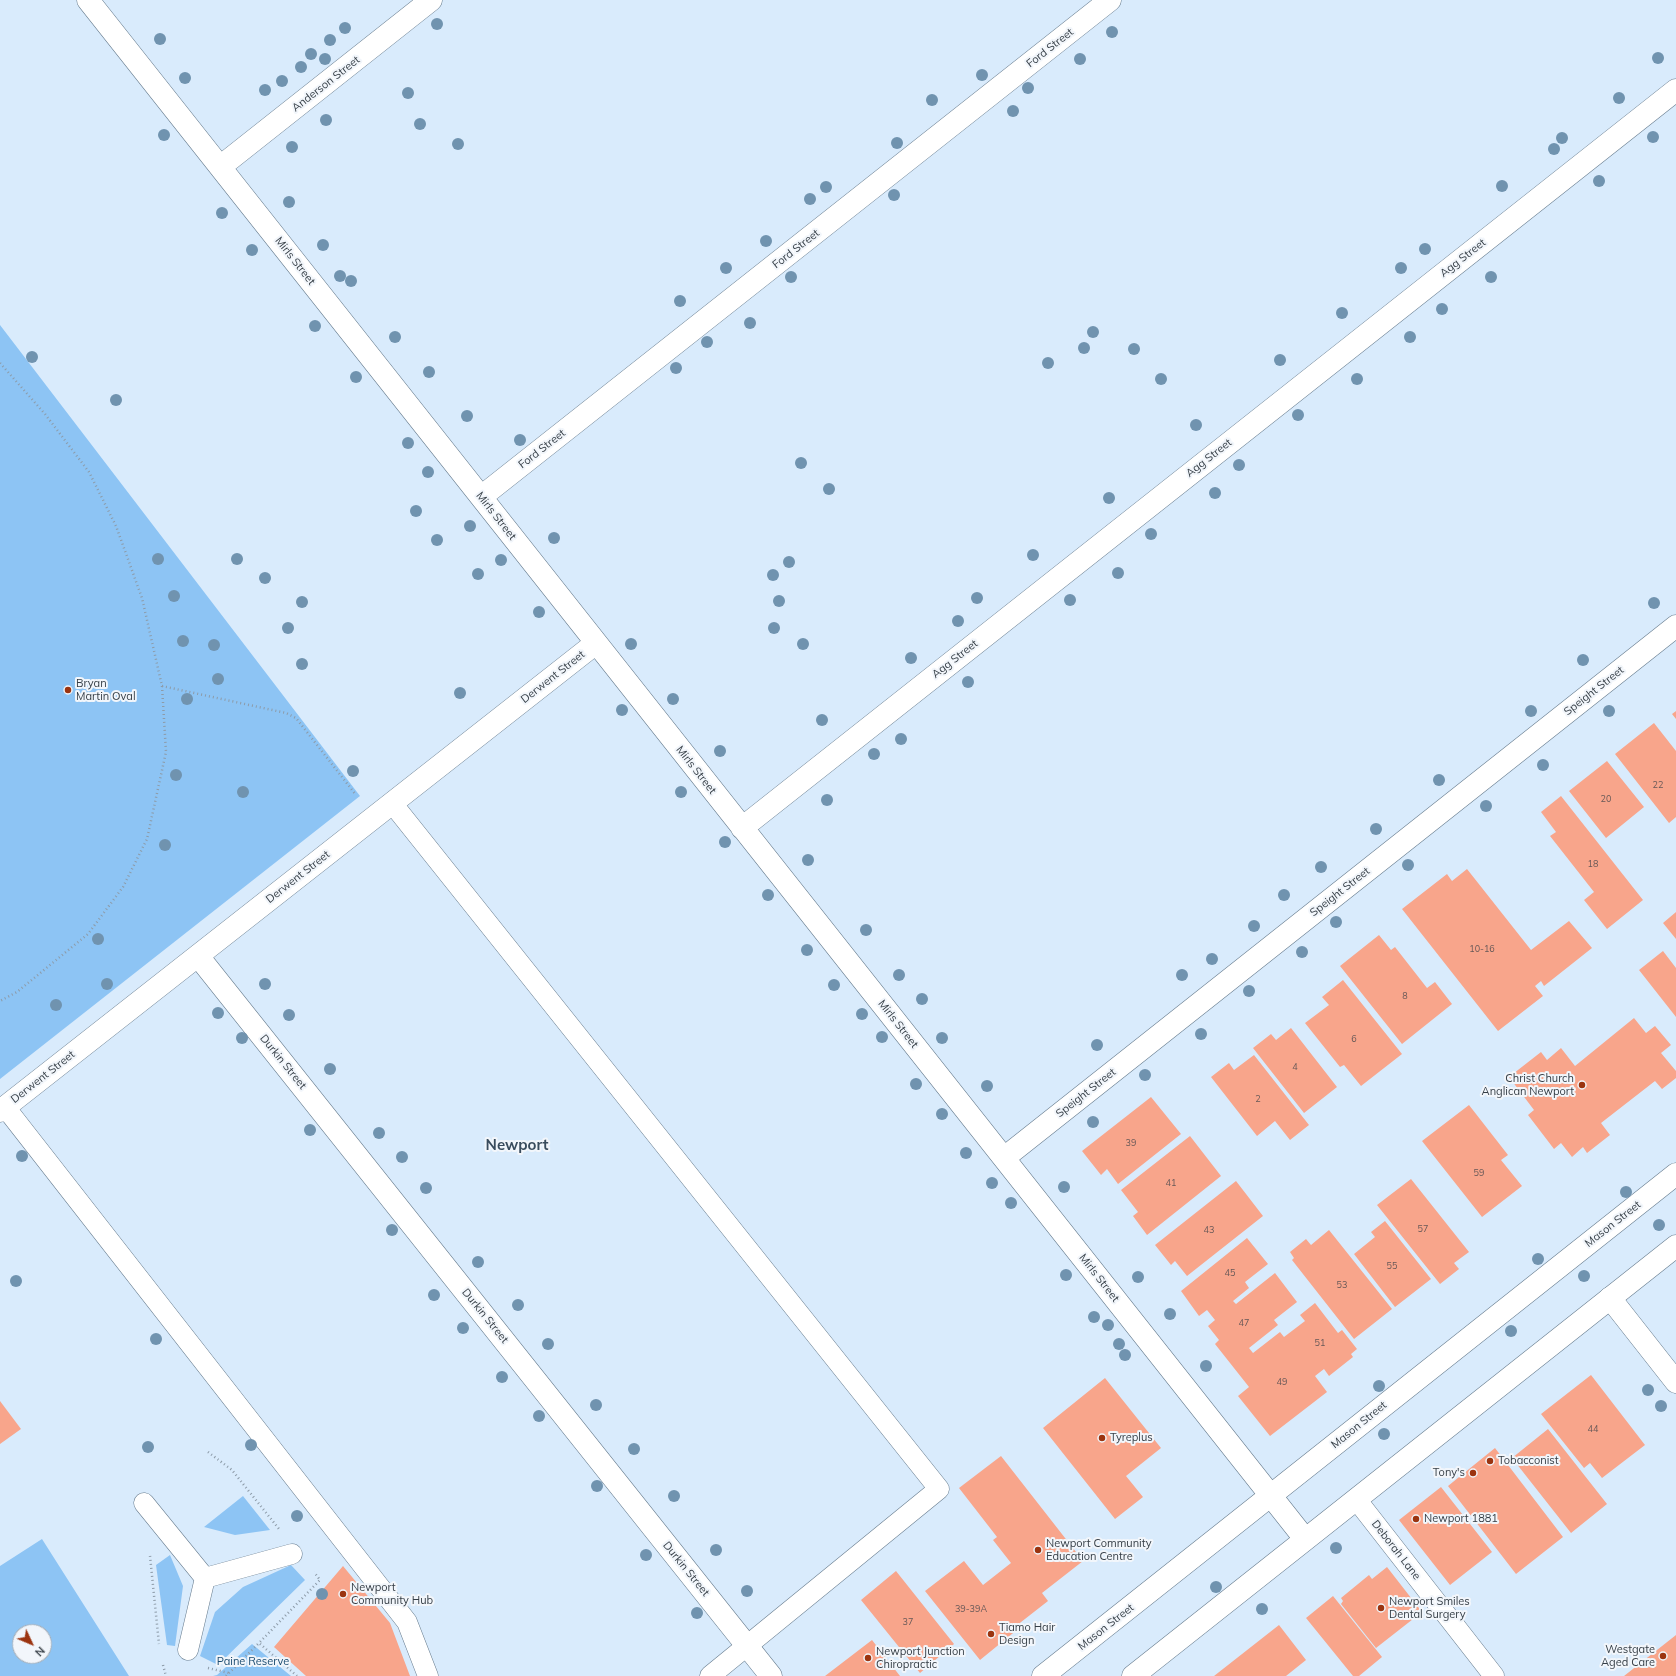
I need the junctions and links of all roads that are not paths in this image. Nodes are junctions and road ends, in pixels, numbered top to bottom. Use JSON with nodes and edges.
{"nodes":[{"id":1,"x":88,"y":0,"type":"edge"},
{"id":2,"x":432,"y":0,"type":"edge"},
{"id":3,"x":1110,"y":0,"type":"edge"},
{"id":4,"x":1676,"y":90,"type":"edge"},
{"id":5,"x":220,"y":167,"type":"junction"},
{"id":6,"x":481,"y":497,"type":"junction"},
{"id":7,"x":1676,"y":626,"type":"edge"},
{"id":8,"x":596,"y":643,"type":"junction"},
{"id":9,"x":392,"y":803,"type":"junction"},
{"id":10,"x":742,"y":828,"type":"junction"},
{"id":11,"x":198,"y":956,"type":"junction"},
{"id":12,"x":3,"y":1109,"type":"edge"},
{"id":13,"x":1004,"y":1158,"type":"junction"},
{"id":14,"x":1676,"y":1174,"type":"edge"},
{"id":15,"x":1676,"y":1246,"type":"edge"},
{"id":16,"x":1610,"y":1298,"type":"junction"},
{"id":17,"x":1676,"y":1382,"type":"edge"},
{"id":18,"x":1271,"y":1496,"type":"junction"},
{"id":19,"x":1356,"y":1499,"type":"junction"},
{"id":20,"x":144,"y":1503,"type":"dead end"},
{"id":21,"x":1305,"y":1539,"type":"junction"},
{"id":22,"x":292,"y":1554,"type":"dead end"},
{"id":23,"x":205,"y":1578,"type":"junction"},
{"id":24,"x":747,"y":1646,"type":"junction"},
{"id":25,"x":188,"y":1650,"type":"dead end"},
{"id":26,"x":428,"y":1676,"type":"edge"},
{"id":27,"x":710,"y":1676,"type":"edge"},
{"id":28,"x":771,"y":1676,"type":"edge"},
{"id":29,"x":1043,"y":1676,"type":"edge"},
{"id":30,"x":1133,"y":1676,"type":"edge"},
{"id":31,"x":1494,"y":1676,"type":"edge"}],
"edges":[{"from":1,"to":5,"type":"street","name":"Mirls Street"},
{"from":2,"to":5,"type":"street","name":"Anderson Street"},
{"from":3,"to":6,"type":"street","name":"Ford Street"},
{"from":4,"to":10,"type":"street","name":"Agg Street"},
{"from":5,"to":6,"type":"street","name":"Mirls Street"},
{"from":6,"to":8,"type":"street","name":"Mirls Street"},
{"from":7,"to":13,"type":"street","name":"Speight Street"},
{"from":8,"to":9,"type":"street","name":"Derwent Street"},
{"from":8,"to":10,"type":"street","name":"Mirls Street"},
{"from":9,"to":11,"type":"street","name":"Derwent Street"},
{"from":9,"to":24,"type":"lane"},
{"from":10,"to":13,"type":"street","name":"Mirls Street"},
{"from":11,"to":12,"type":"street","name":"Derwent Street"},
{"from":11,"to":24,"type":"street","name":"Durkin Street"},
{"from":12,"to":26,"type":"lane"},
{"from":13,"to":18,"type":"street","name":"Mirls Street"},
{"from":14,"to":18,"type":"street","name":"Mason Street"},
{"from":15,"to":16,"type":"street"},
{"from":16,"to":17,"type":"street"},
{"from":16,"to":19,"type":"street"},
{"from":18,"to":21,"type":"street","name":"Mirls Street"},
{"from":18,"to":29,"type":"street","name":"Mason Street"},
{"from":19,"to":21,"type":"street"},
{"from":19,"to":31,"type":"lane","name":"Deborah Lane"},
{"from":20,"to":23,"type":"lane"},
{"from":21,"to":30,"type":"street"},
{"from":22,"to":23,"type":"lane"},
{"from":23,"to":25,"type":"lane"},
{"from":24,"to":27,"type":"lane"},
{"from":24,"to":28,"type":"street","name":"Durkin Street"}]}
